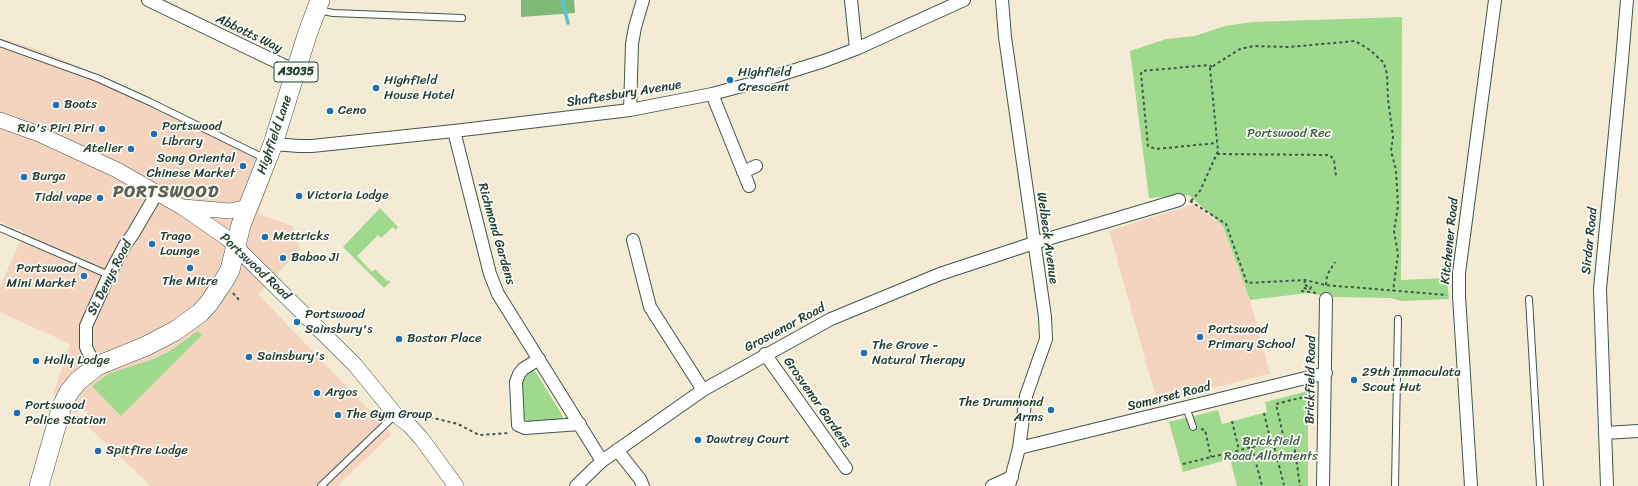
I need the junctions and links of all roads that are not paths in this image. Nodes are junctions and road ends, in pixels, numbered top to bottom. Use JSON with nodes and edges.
{"nodes":[{"id":1,"x":148,"y":0,"type":"edge"},
{"id":2,"x":643,"y":0,"type":"edge"},
{"id":3,"x":851,"y":0,"type":"edge"},
{"id":4,"x":964,"y":0,"type":"edge"},
{"id":5,"x":1002,"y":0,"type":"edge"},
{"id":6,"x":1495,"y":0,"type":"edge"},
{"id":7,"x":1627,"y":0,"type":"edge"},
{"id":8,"x":318,"y":5,"type":"edge"},
{"id":9,"x":462,"y":18,"type":"dead end"},
{"id":10,"x":0,"y":42,"type":"edge"},
{"id":11,"x":856,"y":49,"type":"junction"},
{"id":12,"x":296,"y":70,"type":"junction"},
{"id":13,"x":712,"y":94,"type":"junction"},
{"id":14,"x":630,"y":110,"type":"junction"},
{"id":15,"x":0,"y":120,"type":"edge"},
{"id":16,"x":454,"y":130,"type":"junction"},
{"id":17,"x":270,"y":152,"type":"junction"},
{"id":18,"x":756,"y":166,"type":"dead end"},
{"id":19,"x":743,"y":172,"type":"junction"},
{"id":20,"x":749,"y":186,"type":"dead end"},
{"id":21,"x":157,"y":193,"type":"junction"},
{"id":22,"x":1179,"y":200,"type":"road end"},
{"id":23,"x":182,"y":207,"type":"junction"},
{"id":24,"x":248,"y":207,"type":"junction"},
{"id":25,"x":0,"y":228,"type":"edge"},
{"id":26,"x":633,"y":240,"type":"dead end"},
{"id":27,"x":1034,"y":243,"type":"junction"},
{"id":28,"x":236,"y":246,"type":"junction"},
{"id":29,"x":109,"y":276,"type":"junction"},
{"id":30,"x":1326,"y":299,"type":"road end"},
{"id":31,"x":1529,"y":299,"type":"dead end"},
{"id":32,"x":1398,"y":319,"type":"dead end"},
{"id":33,"x":765,"y":354,"type":"junction"},
{"id":34,"x":539,"y":360,"type":"junction"},
{"id":35,"x":97,"y":366,"type":"junction"},
{"id":36,"x":1326,"y":373,"type":"junction"},
{"id":37,"x":703,"y":390,"type":"junction"},
{"id":38,"x":1186,"y":407,"type":"junction"},
{"id":39,"x":395,"y":414,"type":"junction"},
{"id":40,"x":580,"y":424,"type":"junction"},
{"id":41,"x":1193,"y":427,"type":"road end"},
{"id":42,"x":1638,"y":431,"type":"edge"},
{"id":43,"x":1605,"y":433,"type":"junction"},
{"id":44,"x":1019,"y":448,"type":"junction"},
{"id":45,"x":617,"y":450,"type":"junction"},
{"id":46,"x":602,"y":461,"type":"junction"},
{"id":47,"x":846,"y":468,"type":"dead end"},
{"id":48,"x":1010,"y":482,"type":"edge"},
{"id":49,"x":39,"y":486,"type":"edge"},
{"id":50,"x":321,"y":486,"type":"edge"},
{"id":51,"x":456,"y":486,"type":"edge"},
{"id":52,"x":576,"y":486,"type":"edge"},
{"id":53,"x":643,"y":486,"type":"edge"},
{"id":54,"x":992,"y":486,"type":"edge"},
{"id":55,"x":1322,"y":486,"type":"edge"},
{"id":56,"x":1395,"y":486,"type":"edge"},
{"id":57,"x":1471,"y":486,"type":"edge"},
{"id":58,"x":1540,"y":486,"type":"edge"},
{"id":59,"x":1607,"y":486,"type":"edge"}],
"edges":[{"from":1,"to":12,"type":"street","name":"Abbotts Way"},
{"from":2,"to":14,"type":"street"},
{"from":3,"to":11,"type":"street"},
{"from":4,"to":11,"type":"street","name":"Shaftesbury Avenue"},
{"from":5,"to":27,"type":"street","name":"Welbeck Avenue"},
{"from":6,"to":57,"type":"street","name":"Kitchener Road"},
{"from":7,"to":43,"type":"street","name":"Sirdar Road"},
{"from":8,"to":9,"type":"lane"},
{"from":8,"to":12,"type":"main road","name":"Highfield Lane","number":"A3035"},
{"from":10,"to":17,"type":"lane"},
{"from":11,"to":13,"type":"street","name":"Shaftesbury Avenue"},
{"from":12,"to":17,"type":"main road","name":"Highfield Lane","number":"A3035"},
{"from":13,"to":14,"type":"street","name":"Shaftesbury Avenue"},
{"from":13,"to":19,"type":"street"},
{"from":14,"to":16,"type":"street","name":"Shaftesbury Avenue"},
{"from":15,"to":21,"type":"street","name":"Portswood Road"},
{"from":16,"to":17,"type":"street","name":"Shaftesbury Avenue"},
{"from":16,"to":34,"type":"street","name":"Richmond Gardens"},
{"from":17,"to":24,"type":"main road","name":"Highfield Lane","number":"A3035"},
{"from":18,"to":19,"type":"street"},
{"from":19,"to":20,"type":"street"},
{"from":21,"to":23,"type":"street","name":"Portswood Road"},
{"from":21,"to":29,"type":"street","name":"St Denys Road"},
{"from":22,"to":27,"type":"street","name":"Grosvenor Road"},
{"from":23,"to":24,"type":"street"},
{"from":23,"to":28,"type":"street","name":"Portswood Road"},
{"from":24,"to":28,"type":"main road","name":"Highfield Lane","number":"A3035"},
{"from":25,"to":29,"type":"lane"},
{"from":26,"to":37,"type":"street"},
{"from":27,"to":33,"type":"street","name":"Grosvenor Road"},
{"from":27,"to":44,"type":"street","name":"Welbeck Avenue"},
{"from":28,"to":35,"type":"main road","number":"A3035"},
{"from":28,"to":39,"type":"street","name":"Portswood Road"},
{"from":29,"to":35,"type":"street","name":"St Denys Road"},
{"from":30,"to":36,"type":"street","name":"Brickfield Road"},
{"from":31,"to":58,"type":"lane"},
{"from":32,"to":56,"type":"lane"},
{"from":33,"to":37,"type":"street","name":"Grosvenor Road"},
{"from":33,"to":47,"type":"street","name":"Grosvenor Gardens"},
{"from":34,"to":40,"type":"street","name":"Richmond Gardens"},
{"from":34,"to":40,"type":"street"},
{"from":35,"to":49,"type":"main road","number":"A3035"},
{"from":36,"to":38,"type":"street","name":"Somerset Road"},
{"from":36,"to":55,"type":"street","name":"Brickfield Road"},
{"from":37,"to":45,"type":"street","name":"Grosvenor Road"},
{"from":38,"to":41,"type":"lane"},
{"from":38,"to":44,"type":"street","name":"Somerset Road"},
{"from":39,"to":50,"type":"lane"},
{"from":39,"to":51,"type":"street","name":"Portswood Road"},
{"from":40,"to":46,"type":"street","name":"Richmond Gardens"},
{"from":42,"to":43,"type":"street"},
{"from":43,"to":59,"type":"street","name":"Sirdar Road"},
{"from":44,"to":48,"type":"street","name":"Welbeck Avenue"},
{"from":45,"to":46,"type":"street","name":"Grosvenor Road"},
{"from":45,"to":53,"type":"street"},
{"from":46,"to":52,"type":"street","name":"Grosvenor Road"},
{"from":48,"to":54,"type":"street"}]}
